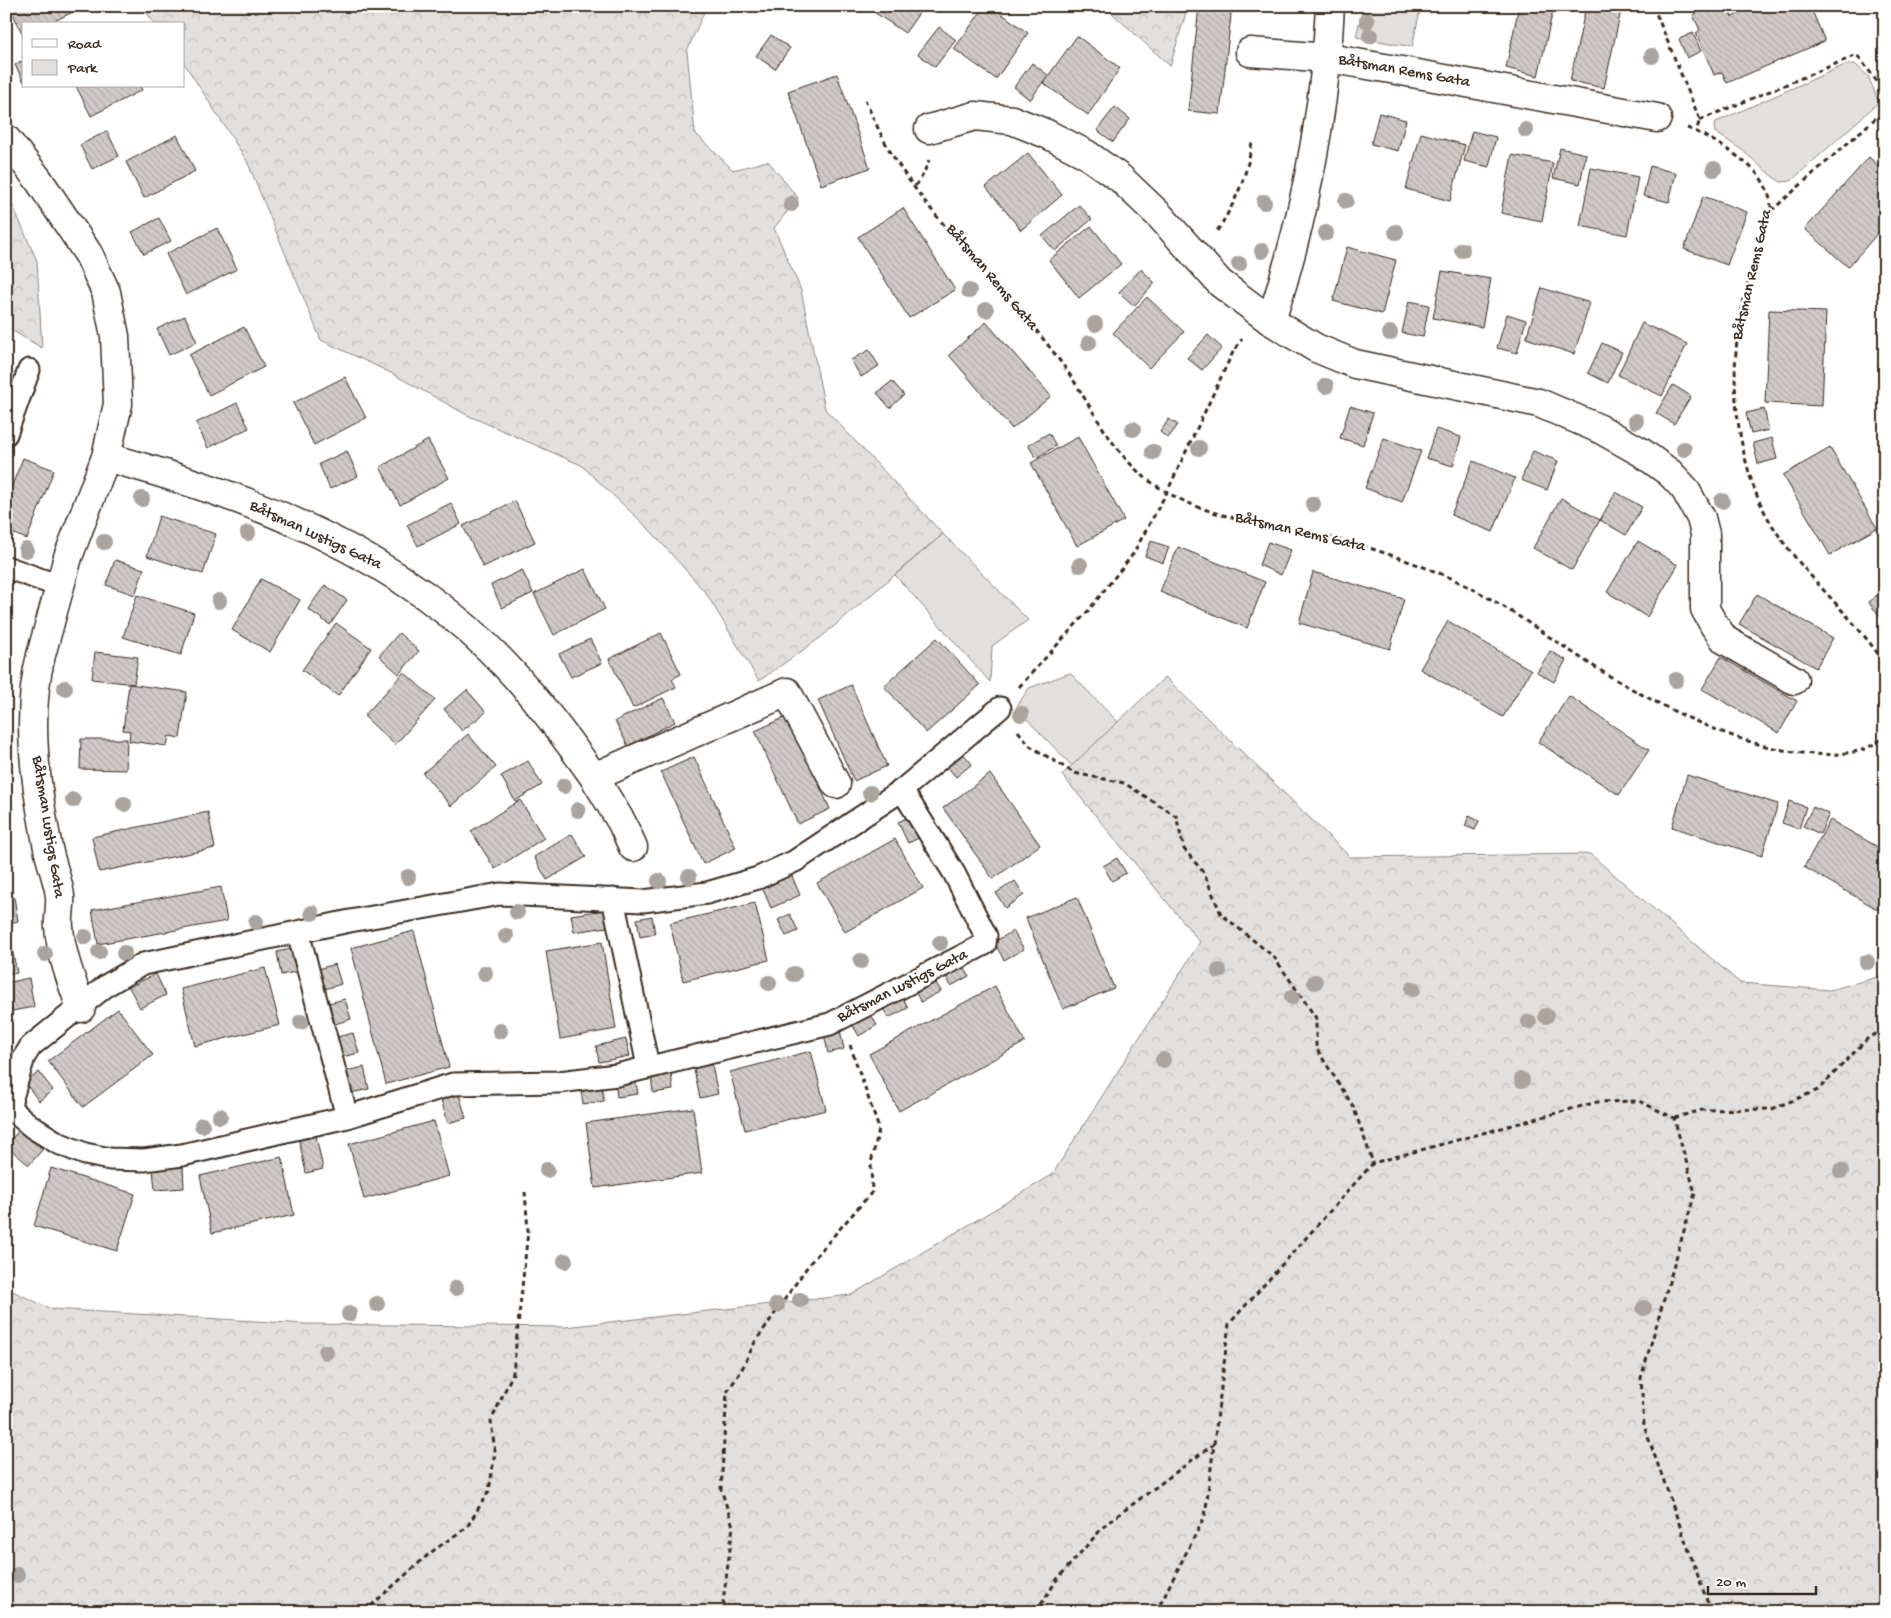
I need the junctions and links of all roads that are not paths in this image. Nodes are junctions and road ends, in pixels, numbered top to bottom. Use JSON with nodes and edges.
{"nodes":[{"id":1,"x":1330,"y":6,"type":"edge"},
{"id":2,"x":1250,"y":52,"type":"dead end"},
{"id":3,"x":1328,"y":58,"type":"junction"},
{"id":4,"x":1656,"y":118,"type":"road end"},
{"id":5,"x":928,"y":129,"type":"dead end"},
{"id":6,"x":6,"y":139,"type":"edge"},
{"id":7,"x":1265,"y":317,"type":"junction"},
{"id":8,"x":29,"y":370,"type":"dead end"},
{"id":9,"x":6,"y":434,"type":"edge"},
{"id":10,"x":106,"y":457,"type":"junction"},
{"id":11,"x":6,"y":567,"type":"edge"},
{"id":12,"x":59,"y":586,"type":"junction"},
{"id":13,"x":1794,"y":680,"type":"dead end"},
{"id":14,"x":1000,"y":708,"type":"road end"},
{"id":15,"x":594,"y":777,"type":"junction"},
{"id":16,"x":836,"y":784,"type":"dead end"},
{"id":17,"x":902,"y":790,"type":"junction"},
{"id":18,"x":633,"y":847,"type":"dead end"},
{"id":19,"x":613,"y":899,"type":"junction"},
{"id":20,"x":298,"y":932,"type":"junction"},
{"id":21,"x":81,"y":1008,"type":"junction"},
{"id":22,"x":648,"y":1066,"type":"junction"},
{"id":23,"x":8,"y":1106,"type":"edge"},
{"id":24,"x":347,"y":1117,"type":"junction"}],
"edges":[{"from":1,"to":3,"type":"street","name":"Båtsman Rems Gata"},
{"from":2,"to":3,"type":"street","name":"Båtsman Rems Gata"},
{"from":3,"to":4,"type":"street","name":"Båtsman Rems Gata"},
{"from":3,"to":7,"type":"street","name":"Båtsman Rems Gata"},
{"from":5,"to":7,"type":"street"},
{"from":6,"to":10,"type":"street","name":"Båtsman Lustigs Gata"},
{"from":7,"to":13,"type":"street"},
{"from":8,"to":9,"type":"lane"},
{"from":10,"to":12,"type":"street","name":"Båtsman Lustigs Gata"},
{"from":10,"to":15,"type":"street","name":"Båtsman Lustigs Gata"},
{"from":11,"to":12,"type":"lane"},
{"from":12,"to":21,"type":"street","name":"Båtsman Lustigs Gata"},
{"from":14,"to":17,"type":"lane","name":"Båtsman Lustigs Gata"},
{"from":15,"to":16,"type":"street"},
{"from":15,"to":18,"type":"street","name":"Båtsman Lustigs Gata"},
{"from":17,"to":19,"type":"lane","name":"Båtsman Lustigs Gata"},
{"from":17,"to":22,"type":"lane","name":"Båtsman Lustigs Gata"},
{"from":19,"to":20,"type":"lane","name":"Båtsman Lustigs Gata"},
{"from":19,"to":22,"type":"lane"},
{"from":20,"to":21,"type":"lane","name":"Båtsman Lustigs Gata"},
{"from":20,"to":24,"type":"lane"},
{"from":21,"to":23,"type":"lane","name":"Båtsman Lustigs Gata"},
{"from":22,"to":24,"type":"lane","name":"Båtsman Lustigs Gata"},
{"from":23,"to":24,"type":"lane","name":"Båtsman Lustigs Gata"}]}
